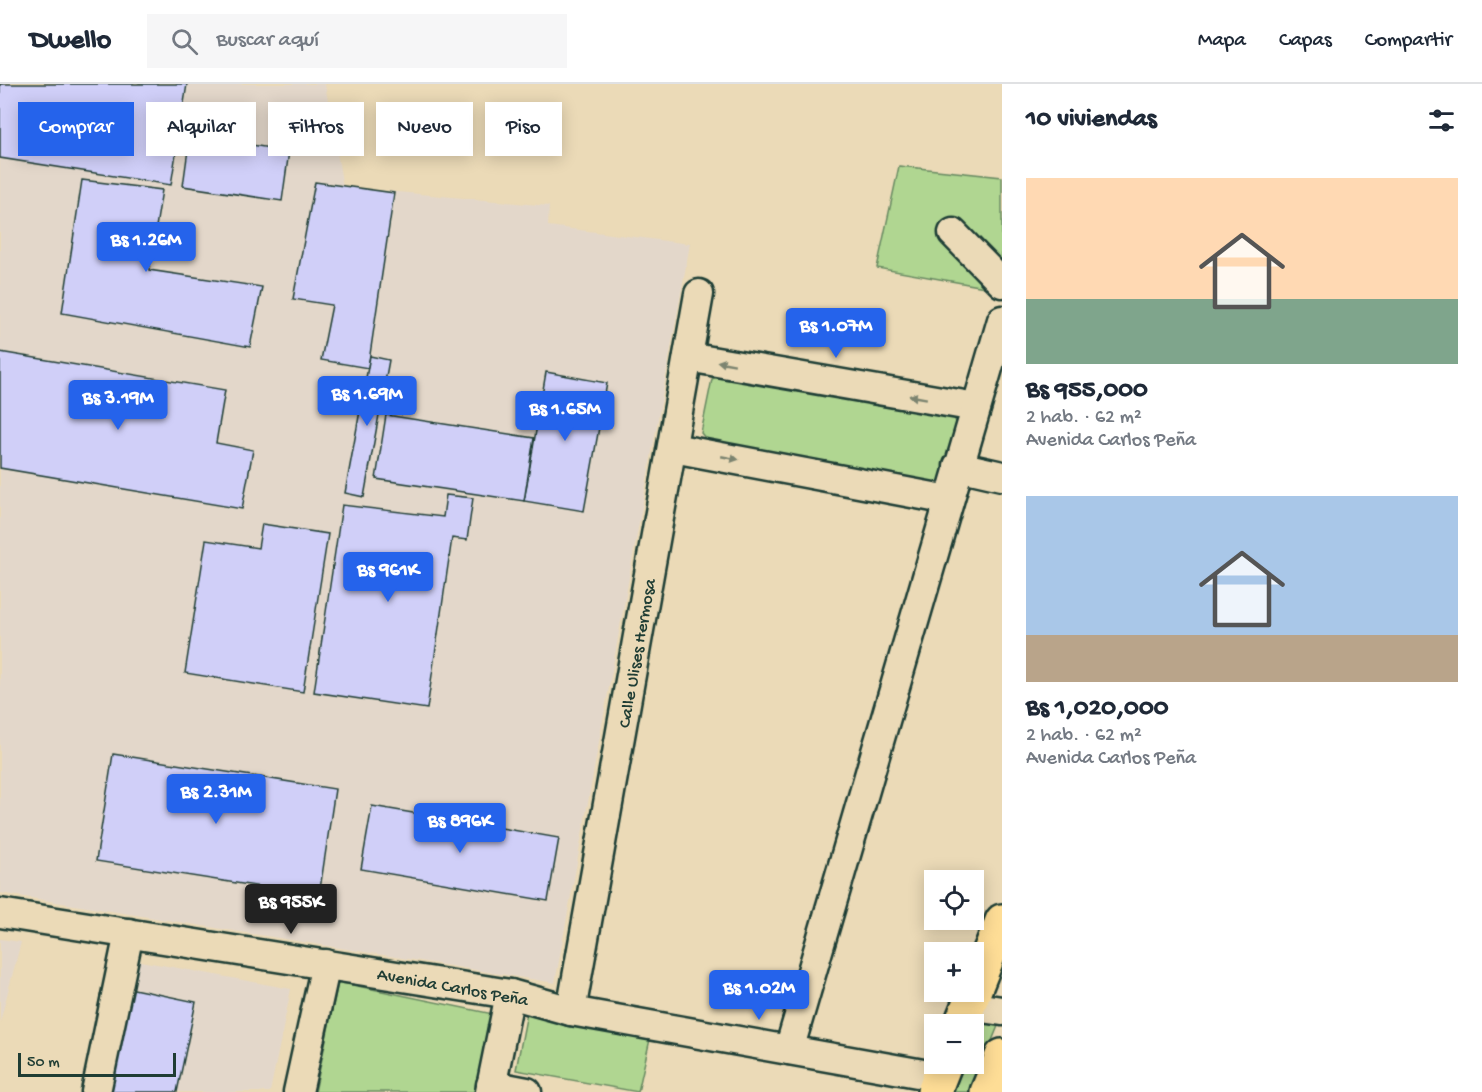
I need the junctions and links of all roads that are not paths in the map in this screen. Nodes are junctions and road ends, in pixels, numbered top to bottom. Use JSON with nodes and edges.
{"nodes":[{"id":1,"x":954,"y":233,"type":"dead end"},
{"id":2,"x":1002,"y":283,"type":"edge"},
{"id":3,"x":699,"y":294,"type":"dead end"},
{"id":4,"x":1002,"y":320,"type":"edge"},
{"id":5,"x":688,"y":357,"type":"junction"},
{"id":6,"x":976,"y":407,"type":"junction"},
{"id":7,"x":673,"y":448,"type":"junction"},
{"id":8,"x":958,"y":466,"type":"junction"},
{"id":9,"x":1002,"y":476,"type":"edge"},
{"id":10,"x":949,"y":500,"type":"junction"},
{"id":11,"x":0,"y":913,"type":"edge"},
{"id":12,"x":1002,"y":921,"type":"edge"},
{"id":13,"x":129,"y":933,"type":"junction"},
{"id":14,"x":326,"y":964,"type":"junction"},
{"id":15,"x":510,"y":994,"type":"junction"},
{"id":16,"x":571,"y":1011,"type":"junction"},
{"id":17,"x":1002,"y":1011,"type":"edge"},
{"id":18,"x":964,"y":1014,"type":"edge"},
{"id":19,"x":974,"y":1014,"type":"edge"},
{"id":20,"x":789,"y":1050,"type":"junction"},
{"id":21,"x":1002,"y":1056,"type":"edge"},
{"id":22,"x":939,"y":1078,"type":"edge"},
{"id":23,"x":490,"y":1088,"type":"edge"},
{"id":24,"x":96,"y":1092,"type":"edge"},
{"id":25,"x":298,"y":1092,"type":"edge"},
{"id":26,"x":527,"y":1092,"type":"edge"},
{"id":27,"x":987,"y":1092,"type":"edge"}],
"edges":[{"from":1,"to":2,"type":"street"},
{"from":3,"to":5,"type":"street","name":"Calle Ulises Hermosa"},
{"from":4,"to":6,"type":"street"},
{"from":6,"to":5,"type":"street","one_way":true},
{"from":5,"to":7,"type":"street","name":"Calle Ulises Hermosa"},
{"from":6,"to":8,"type":"street"},
{"from":7,"to":10,"type":"street","one_way":true},
{"from":7,"to":16,"type":"street","name":"Calle Ulises Hermosa"},
{"from":8,"to":9,"type":"street"},
{"from":8,"to":10,"type":"street"},
{"from":10,"to":20,"type":"street"},
{"from":11,"to":13,"type":"street","name":"Avenida Carlos Peña"},
{"from":12,"to":18,"type":"main road"},
{"from":13,"to":14,"type":"street","name":"Avenida Carlos Peña"},
{"from":13,"to":24,"type":"street"},
{"from":14,"to":15,"type":"street","name":"Avenida Carlos Peña"},
{"from":14,"to":25,"type":"street"},
{"from":15,"to":16,"type":"street","name":"Avenida Carlos Peña"},
{"from":15,"to":23,"type":"street"},
{"from":16,"to":20,"type":"street","name":"Avenida Carlos Peña"},
{"from":17,"to":19,"type":"street"},
{"from":20,"to":22,"type":"street","name":"Avenida Carlos Peña"},
{"from":21,"to":27,"type":"main road"},
{"from":23,"to":26,"type":"street"}]}
